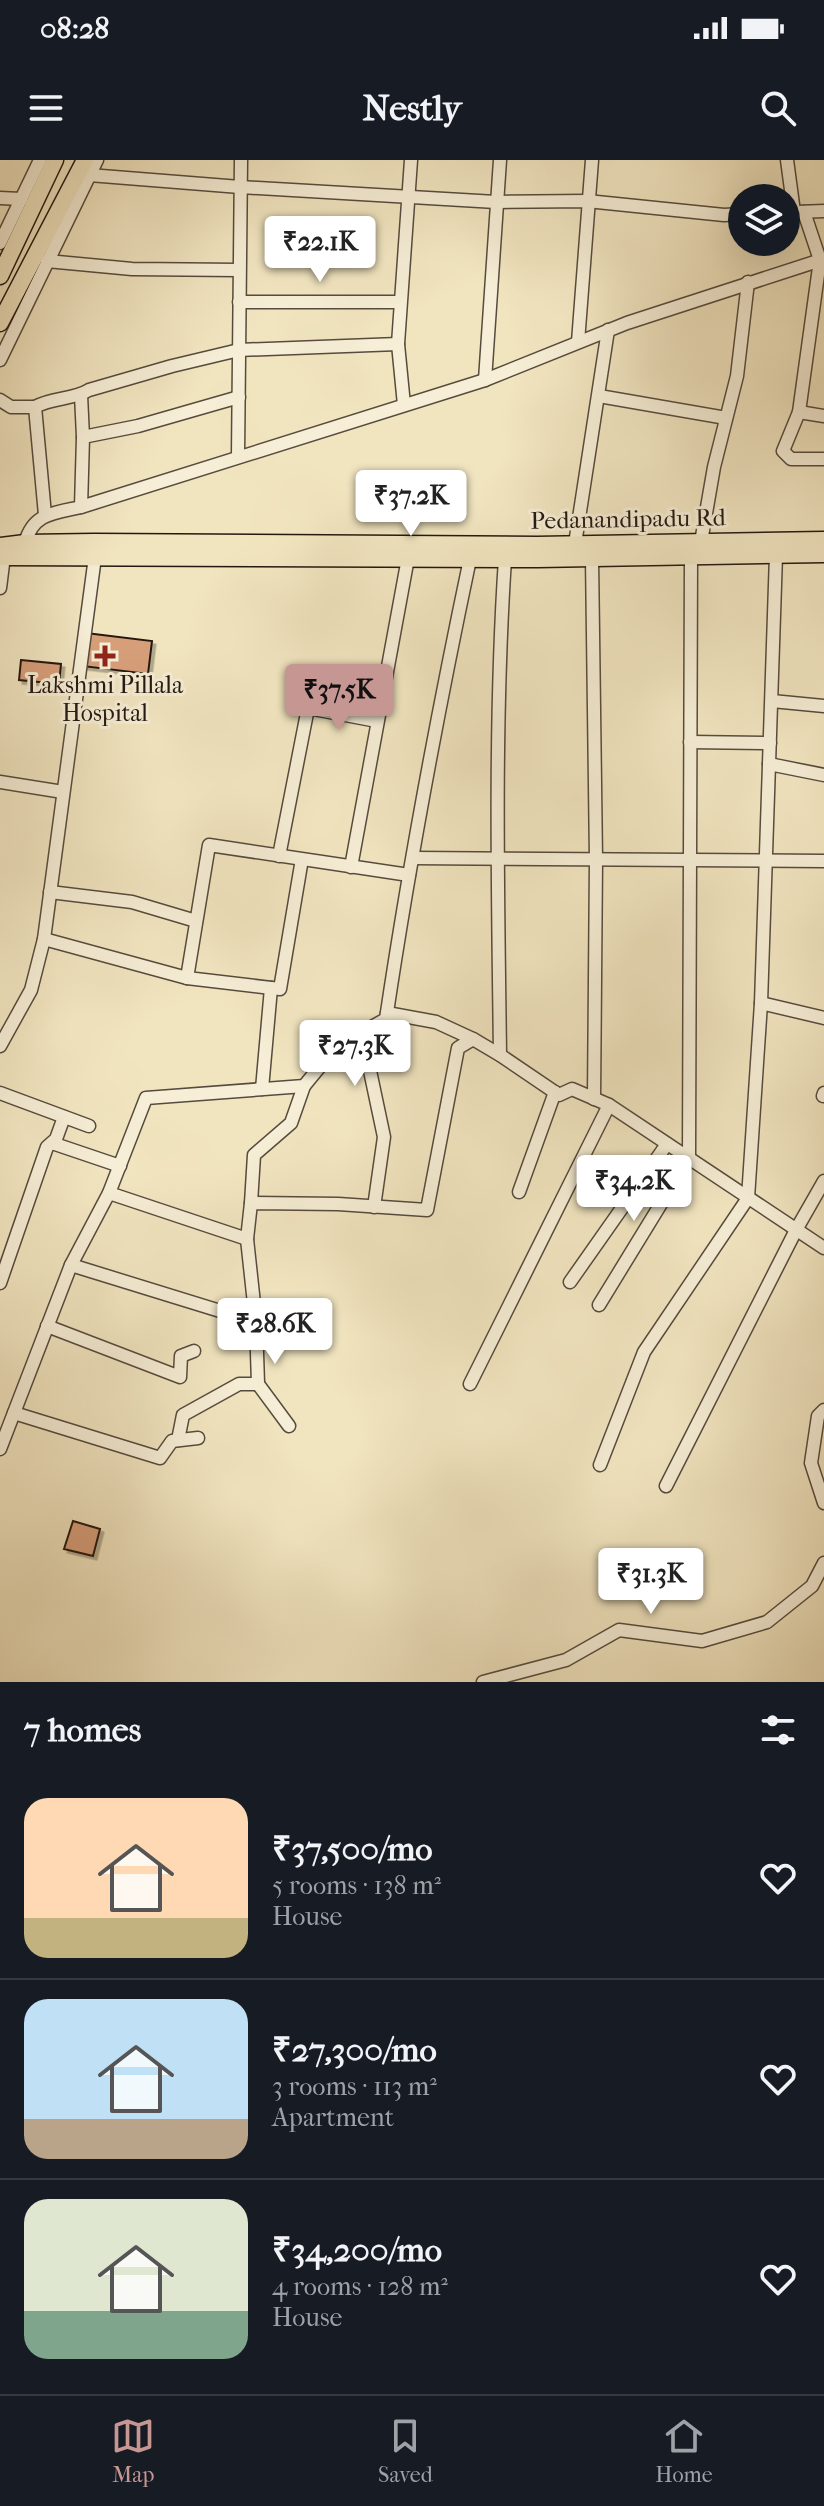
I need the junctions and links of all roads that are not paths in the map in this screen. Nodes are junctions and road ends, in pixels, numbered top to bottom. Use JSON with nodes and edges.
{"nodes":[{"id":1,"x":40,"y":160,"type":"edge"},
{"id":2,"x":55,"y":160,"type":"edge"},
{"id":3,"x":97,"y":160,"type":"edge"},
{"id":4,"x":241,"y":160,"type":"edge"},
{"id":5,"x":411,"y":160,"type":"edge"},
{"id":6,"x":500,"y":160,"type":"edge"},
{"id":7,"x":592,"y":160,"type":"edge"},
{"id":8,"x":787,"y":160,"type":"edge"},
{"id":9,"x":87,"y":167,"type":"edge"},
{"id":10,"x":790,"y":184,"type":"edge"},
{"id":11,"x":240,"y":187,"type":"junction"},
{"id":12,"x":410,"y":197,"type":"junction"},
{"id":13,"x":0,"y":198,"type":"edge"},
{"id":14,"x":21,"y":199,"type":"junction"},
{"id":15,"x":587,"y":201,"type":"junction"},
{"id":16,"x":496,"y":202,"type":"junction"},
{"id":17,"x":824,"y":211,"type":"edge"},
{"id":18,"x":800,"y":212,"type":"edge"},
{"id":19,"x":728,"y":215,"type":"edge"},
{"id":20,"x":800,"y":222,"type":"edge"},
{"id":21,"x":0,"y":243,"type":"edge"},
{"id":22,"x":822,"y":260,"type":"edge"},
{"id":23,"x":47,"y":261,"type":"junction"},
{"id":24,"x":239,"y":270,"type":"junction"},
{"id":25,"x":0,"y":276,"type":"edge"},
{"id":26,"x":748,"y":282,"type":"junction"},
{"id":27,"x":239,"y":302,"type":"junction"},
{"id":28,"x":400,"y":302,"type":"junction"},
{"id":29,"x":0,"y":323,"type":"edge"},
{"id":30,"x":608,"y":330,"type":"junction"},
{"id":31,"x":578,"y":342,"type":"junction"},
{"id":32,"x":398,"y":344,"type":"junction"},
{"id":33,"x":239,"y":350,"type":"junction"},
{"id":34,"x":0,"y":360,"type":"edge"},
{"id":35,"x":485,"y":380,"type":"junction"},
{"id":36,"x":81,"y":395,"type":"junction"},
{"id":37,"x":599,"y":396,"type":"junction"},
{"id":38,"x":239,"y":397,"type":"junction"},
{"id":39,"x":0,"y":400,"type":"edge"},
{"id":40,"x":404,"y":405,"type":"junction"},
{"id":41,"x":35,"y":407,"type":"junction"},
{"id":42,"x":799,"y":412,"type":"junction"},
{"id":43,"x":824,"y":416,"type":"edge"},
{"id":44,"x":726,"y":418,"type":"junction"},
{"id":45,"x":83,"y":437,"type":"junction"},
{"id":46,"x":238,"y":456,"type":"junction"},
{"id":47,"x":824,"y":459,"type":"edge"},
{"id":48,"x":81,"y":507,"type":"junction"},
{"id":49,"x":45,"y":515,"type":"junction"},
{"id":50,"x":824,"y":540,"type":"edge"},
{"id":51,"x":701,"y":542,"type":"junction"},
{"id":52,"x":25,"y":543,"type":"junction"},
{"id":53,"x":575,"y":544,"type":"junction"},
{"id":54,"x":1,"y":553,"type":"edge"},
{"id":55,"x":824,"y":554,"type":"edge"},
{"id":56,"x":776,"y":555,"type":"junction"},
{"id":57,"x":691,"y":556,"type":"junction"},
{"id":58,"x":95,"y":557,"type":"junction"},
{"id":59,"x":408,"y":558,"type":"junction"},
{"id":60,"x":592,"y":558,"type":"junction"},
{"id":61,"x":470,"y":559,"type":"junction"},
{"id":62,"x":505,"y":559,"type":"junction"},
{"id":63,"x":0,"y":588,"type":"edge"},
{"id":64,"x":772,"y":701,"type":"junction"},
{"id":65,"x":824,"y":706,"type":"edge"},
{"id":66,"x":377,"y":721,"type":"junction"},
{"id":67,"x":690,"y":742,"type":"junction"},
{"id":68,"x":770,"y":743,"type":"junction"},
{"id":69,"x":769,"y":764,"type":"junction"},
{"id":70,"x":824,"y":775,"type":"edge"},
{"id":71,"x":0,"y":782,"type":"edge"},
{"id":72,"x":63,"y":792,"type":"junction"},
{"id":73,"x":279,"y":856,"type":"junction"},
{"id":74,"x":413,"y":858,"type":"junction"},
{"id":75,"x":302,"y":859,"type":"junction"},
{"id":76,"x":498,"y":859,"type":"junction"},
{"id":77,"x":766,"y":859,"type":"junction"},
{"id":78,"x":596,"y":860,"type":"junction"},
{"id":79,"x":690,"y":860,"type":"junction"},
{"id":80,"x":824,"y":861,"type":"edge"},
{"id":81,"x":351,"y":867,"type":"junction"},
{"id":82,"x":409,"y":875,"type":"junction"},
{"id":83,"x":50,"y":892,"type":"junction"},
{"id":84,"x":196,"y":921,"type":"junction"},
{"id":85,"x":44,"y":939,"type":"junction"},
{"id":86,"x":187,"y":978,"type":"junction"},
{"id":87,"x":271,"y":988,"type":"junction"},
{"id":88,"x":761,"y":1003,"type":"junction"},
{"id":89,"x":387,"y":1013,"type":"junction"},
{"id":90,"x":824,"y":1018,"type":"edge"},
{"id":91,"x":362,"y":1033,"type":"junction"},
{"id":92,"x":473,"y":1039,"type":"junction"},
{"id":93,"x":0,"y":1046,"type":"edge"},
{"id":94,"x":500,"y":1055,"type":"junction"},
{"id":95,"x":304,"y":1086,"type":"junction"},
{"id":96,"x":262,"y":1089,"type":"junction"},
{"id":97,"x":555,"y":1092,"type":"junction"},
{"id":98,"x":0,"y":1093,"type":"edge"},
{"id":99,"x":594,"y":1099,"type":"junction"},
{"id":100,"x":609,"y":1105,"type":"junction"},
{"id":101,"x":64,"y":1117,"type":"junction"},
{"id":102,"x":89,"y":1126,"type":"dead end"},
{"id":103,"x":52,"y":1143,"type":"junction"},
{"id":104,"x":667,"y":1144,"type":"junction"},
{"id":105,"x":689,"y":1158,"type":"junction"},
{"id":106,"x":120,"y":1166,"type":"junction"},
{"id":107,"x":824,"y":1181,"type":"edge"},
{"id":108,"x":519,"y":1192,"type":"dead end"},
{"id":109,"x":109,"y":1193,"type":"junction"},
{"id":110,"x":748,"y":1198,"type":"junction"},
{"id":111,"x":251,"y":1203,"type":"junction"},
{"id":112,"x":374,"y":1207,"type":"junction"},
{"id":113,"x":796,"y":1230,"type":"junction"},
{"id":114,"x":247,"y":1239,"type":"junction"},
{"id":115,"x":824,"y":1248,"type":"edge"},
{"id":116,"x":71,"y":1265,"type":"junction"},
{"id":117,"x":570,"y":1282,"type":"dead end"},
{"id":118,"x":0,"y":1283,"type":"edge"},
{"id":119,"x":599,"y":1305,"type":"dead end"},
{"id":120,"x":256,"y":1322,"type":"junction"},
{"id":121,"x":47,"y":1326,"type":"junction"},
{"id":122,"x":194,"y":1351,"type":"dead end"},
{"id":123,"x":258,"y":1384,"type":"junction"},
{"id":124,"x":470,"y":1384,"type":"dead end"},
{"id":125,"x":824,"y":1410,"type":"edge"},
{"id":126,"x":14,"y":1413,"type":"junction"},
{"id":127,"x":289,"y":1426,"type":"dead end"},
{"id":128,"x":198,"y":1438,"type":"dead end"},
{"id":129,"x":178,"y":1440,"type":"junction"},
{"id":130,"x":0,"y":1449,"type":"edge"},
{"id":131,"x":600,"y":1465,"type":"dead end"},
{"id":132,"x":666,"y":1486,"type":"dead end"},
{"id":133,"x":824,"y":1503,"type":"edge"},
{"id":134,"x":824,"y":1563,"type":"edge"},
{"id":135,"x":483,"y":1682,"type":"edge"}],
"edges":[{"from":1,"to":14,"type":"street"},
{"from":2,"to":25,"type":"main road"},
{"from":3,"to":9,"type":"street"},
{"from":4,"to":11,"type":"street"},
{"from":5,"to":12,"type":"street"},
{"from":6,"to":16,"type":"street"},
{"from":7,"to":15,"type":"street"},
{"from":8,"to":10,"type":"street"},
{"from":9,"to":11,"type":"street"},
{"from":9,"to":23,"type":"street"},
{"from":9,"to":29,"type":"main road"},
{"from":11,"to":12,"type":"street"},
{"from":11,"to":24,"type":"street"},
{"from":12,"to":16,"type":"street"},
{"from":12,"to":28,"type":"street"},
{"from":13,"to":14,"type":"street"},
{"from":14,"to":21,"type":"street"},
{"from":15,"to":16,"type":"street"},
{"from":15,"to":19,"type":"street"},
{"from":15,"to":31,"type":"street"},
{"from":16,"to":35,"type":"street"},
{"from":17,"to":18,"type":"street"},
{"from":20,"to":22,"type":"street"},
{"from":22,"to":26,"type":"street"},
{"from":22,"to":42,"type":"street"},
{"from":23,"to":24,"type":"street"},
{"from":23,"to":34,"type":"street"},
{"from":24,"to":27,"type":"street"},
{"from":26,"to":30,"type":"street"},
{"from":26,"to":44,"type":"street"},
{"from":27,"to":28,"type":"street"},
{"from":27,"to":33,"type":"street"},
{"from":28,"to":32,"type":"street"},
{"from":30,"to":31,"type":"street"},
{"from":30,"to":37,"type":"street"},
{"from":31,"to":35,"type":"street"},
{"from":32,"to":33,"type":"street"},
{"from":32,"to":40,"type":"street"},
{"from":33,"to":36,"type":"street"},
{"from":33,"to":38,"type":"street"},
{"from":35,"to":40,"type":"street"},
{"from":36,"to":41,"type":"street"},
{"from":36,"to":45,"type":"street"},
{"from":37,"to":44,"type":"street"},
{"from":37,"to":53,"type":"street"},
{"from":38,"to":45,"type":"street"},
{"from":38,"to":46,"type":"street"},
{"from":39,"to":41,"type":"street"},
{"from":40,"to":46,"type":"street"},
{"from":41,"to":49,"type":"street"},
{"from":42,"to":43,"type":"street"},
{"from":42,"to":47,"type":"street"},
{"from":44,"to":51,"type":"street"},
{"from":45,"to":48,"type":"street"},
{"from":46,"to":48,"type":"street"},
{"from":48,"to":49,"type":"street"},
{"from":49,"to":52,"type":"street"},
{"from":50,"to":51,"type":"main road","name":"Pedanandipadu Rd"},
{"from":51,"to":53,"type":"main road","name":"Pedanandipadu Rd"},
{"from":52,"to":53,"type":"main road","name":"Pedanandipadu Rd"},
{"from":52,"to":54,"type":"main road","name":"Pedanandipadu Rd"},
{"from":54,"to":58,"type":"main road","name":"Pedanandipadu Rd"},
{"from":54,"to":63,"type":"street"},
{"from":55,"to":56,"type":"main road","name":"Pedanandipadu Rd"},
{"from":56,"to":57,"type":"main road","name":"Pedanandipadu Rd"},
{"from":56,"to":64,"type":"street"},
{"from":57,"to":60,"type":"main road","name":"Pedanandipadu Rd"},
{"from":57,"to":67,"type":"street"},
{"from":58,"to":59,"type":"main road","name":"Pedanandipadu Rd"},
{"from":58,"to":72,"type":"street"},
{"from":59,"to":61,"type":"main road","name":"Pedanandipadu Rd"},
{"from":59,"to":66,"type":"street"},
{"from":60,"to":62,"type":"main road","name":"Pedanandipadu Rd"},
{"from":60,"to":78,"type":"street"},
{"from":61,"to":62,"type":"main road","name":"Pedanandipadu Rd"},
{"from":61,"to":74,"type":"street"},
{"from":62,"to":76,"type":"street"},
{"from":64,"to":65,"type":"street"},
{"from":64,"to":68,"type":"street"},
{"from":66,"to":73,"type":"street"},
{"from":66,"to":81,"type":"street"},
{"from":67,"to":68,"type":"street"},
{"from":67,"to":79,"type":"street"},
{"from":68,"to":69,"type":"street"},
{"from":69,"to":70,"type":"street"},
{"from":69,"to":77,"type":"street"},
{"from":71,"to":72,"type":"street"},
{"from":72,"to":83,"type":"street"},
{"from":73,"to":75,"type":"street"},
{"from":73,"to":84,"type":"street"},
{"from":74,"to":76,"type":"street"},
{"from":74,"to":82,"type":"street"},
{"from":75,"to":81,"type":"street"},
{"from":75,"to":87,"type":"street"},
{"from":76,"to":78,"type":"street"},
{"from":76,"to":94,"type":"street"},
{"from":77,"to":79,"type":"street"},
{"from":77,"to":80,"type":"street"},
{"from":77,"to":88,"type":"street"},
{"from":78,"to":79,"type":"street"},
{"from":78,"to":99,"type":"street"},
{"from":79,"to":105,"type":"street"},
{"from":81,"to":82,"type":"street"},
{"from":82,"to":89,"type":"street"},
{"from":83,"to":84,"type":"street"},
{"from":83,"to":85,"type":"street"},
{"from":84,"to":86,"type":"street"},
{"from":85,"to":86,"type":"street"},
{"from":85,"to":93,"type":"street"},
{"from":86,"to":87,"type":"street"},
{"from":87,"to":96,"type":"street"},
{"from":88,"to":90,"type":"street"},
{"from":88,"to":110,"type":"street"},
{"from":89,"to":91,"type":"street"},
{"from":89,"to":92,"type":"street"},
{"from":91,"to":95,"type":"street"},
{"from":91,"to":112,"type":"street"},
{"from":92,"to":94,"type":"street"},
{"from":92,"to":112,"type":"street"},
{"from":94,"to":97,"type":"street"},
{"from":95,"to":96,"type":"street"},
{"from":95,"to":111,"type":"street"},
{"from":96,"to":106,"type":"street"},
{"from":97,"to":99,"type":"street"},
{"from":97,"to":108,"type":"street"},
{"from":98,"to":101,"type":"street"},
{"from":99,"to":100,"type":"street"},
{"from":100,"to":104,"type":"street"},
{"from":100,"to":124,"type":"street"},
{"from":101,"to":102,"type":"street"},
{"from":101,"to":103,"type":"street"},
{"from":103,"to":106,"type":"street"},
{"from":103,"to":118,"type":"street"},
{"from":104,"to":105,"type":"street"},
{"from":104,"to":117,"type":"street"},
{"from":105,"to":110,"type":"street"},
{"from":105,"to":119,"type":"street"},
{"from":106,"to":109,"type":"street"},
{"from":107,"to":113,"type":"street"},
{"from":109,"to":114,"type":"street"},
{"from":109,"to":116,"type":"street"},
{"from":110,"to":113,"type":"street"},
{"from":110,"to":131,"type":"street"},
{"from":111,"to":112,"type":"street"},
{"from":111,"to":114,"type":"street"},
{"from":113,"to":115,"type":"street"},
{"from":113,"to":132,"type":"street"},
{"from":114,"to":120,"type":"street"},
{"from":116,"to":120,"type":"street"},
{"from":116,"to":121,"type":"street"},
{"from":120,"to":123,"type":"street"},
{"from":121,"to":122,"type":"street"},
{"from":121,"to":126,"type":"street"},
{"from":123,"to":127,"type":"street"},
{"from":123,"to":129,"type":"street"},
{"from":125,"to":133,"type":"street"},
{"from":126,"to":129,"type":"street"},
{"from":126,"to":130,"type":"street"},
{"from":128,"to":129,"type":"street"},
{"from":134,"to":135,"type":"street"}]}
